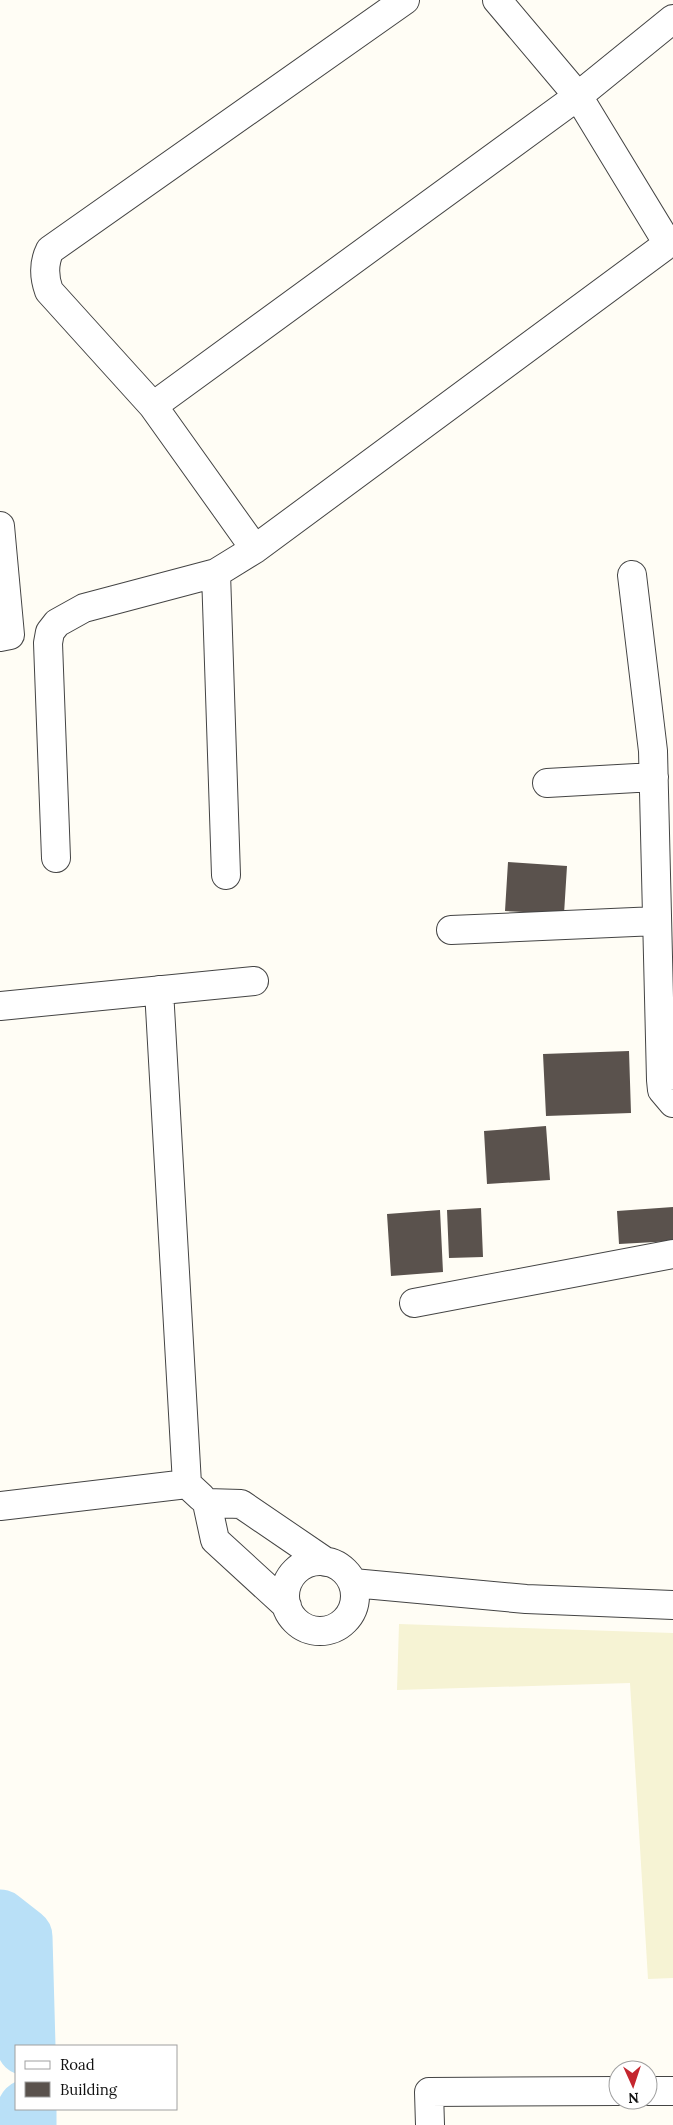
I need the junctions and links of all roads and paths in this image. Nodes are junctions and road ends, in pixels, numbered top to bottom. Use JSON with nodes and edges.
{"nodes":[{"id":1,"x":405,"y":0,"type":"edge"},
{"id":2,"x":497,"y":0,"type":"edge"},
{"id":3,"x":673,"y":19,"type":"edge"},
{"id":4,"x":578,"y":96,"type":"junction"},
{"id":5,"x":671,"y":242,"type":"edge"},
{"id":6,"x":153,"y":406,"type":"junction"},
{"id":7,"x":0,"y":526,"type":"edge"},
{"id":8,"x":255,"y":549,"type":"junction"},
{"id":9,"x":216,"y":573,"type":"junction"},
{"id":10,"x":632,"y":576,"type":"dead end"},
{"id":11,"x":0,"y":637,"type":"edge"},
{"id":12,"x":654,"y":777,"type":"junction"},
{"id":13,"x":547,"y":783,"type":"dead end"},
{"id":14,"x":56,"y":858,"type":"dead end"},
{"id":15,"x":226,"y":875,"type":"dead end"},
{"id":16,"x":657,"y":922,"type":"junction"},
{"id":17,"x":451,"y":930,"type":"dead end"},
{"id":18,"x":254,"y":981,"type":"dead end"},
{"id":19,"x":159,"y":990,"type":"junction"},
{"id":20,"x":0,"y":1006,"type":"edge"},
{"id":21,"x":673,"y":1103,"type":"edge"},
{"id":22,"x":673,"y":1254,"type":"edge"},
{"id":23,"x":414,"y":1303,"type":"dead end"},
{"id":24,"x":188,"y":1484,"type":"junction"},
{"id":25,"x":207,"y":1504,"type":"junction"},
{"id":26,"x":0,"y":1506,"type":"edge"},
{"id":27,"x":326,"y":1562,"type":"junction"},
{"id":28,"x":353,"y":1584,"type":"junction"},
{"id":29,"x":673,"y":1605,"type":"edge"},
{"id":30,"x":287,"y":1606,"type":"junction"},
{"id":31,"x":608,"y":2091,"type":"edge"},
{"id":32,"x":658,"y":2091,"type":"edge"},
{"id":33,"x":673,"y":2091,"type":"edge"},
{"id":34,"x":430,"y":2125,"type":"edge"}],
"edges":[{"from":1,"to":6,"type":"street"},
{"from":2,"to":4,"type":"street"},
{"from":3,"to":4,"type":"street"},
{"from":4,"to":5,"type":"street"},
{"from":4,"to":6,"type":"street"},
{"from":5,"to":8,"type":"street"},
{"from":6,"to":8,"type":"street"},
{"from":7,"to":11,"type":"street"},
{"from":8,"to":9,"type":"street"},
{"from":9,"to":14,"type":"street"},
{"from":9,"to":15,"type":"street"},
{"from":10,"to":12,"type":"street"},
{"from":12,"to":13,"type":"street"},
{"from":12,"to":16,"type":"street"},
{"from":16,"to":17,"type":"street"},
{"from":16,"to":21,"type":"street"},
{"from":18,"to":19,"type":"street"},
{"from":19,"to":20,"type":"street"},
{"from":19,"to":24,"type":"street"},
{"from":22,"to":23,"type":"street"},
{"from":24,"to":25,"type":"street"},
{"from":24,"to":26,"type":"street"},
{"from":25,"to":27,"type":"street"},
{"from":25,"to":30,"type":"street"},
{"from":27,"to":28,"type":"street"},
{"from":27,"to":30,"type":"street"},
{"from":28,"to":29,"type":"street"},
{"from":28,"to":30,"type":"street"},
{"from":31,"to":34,"type":"street"},
{"from":32,"to":33,"type":"street"}]}
